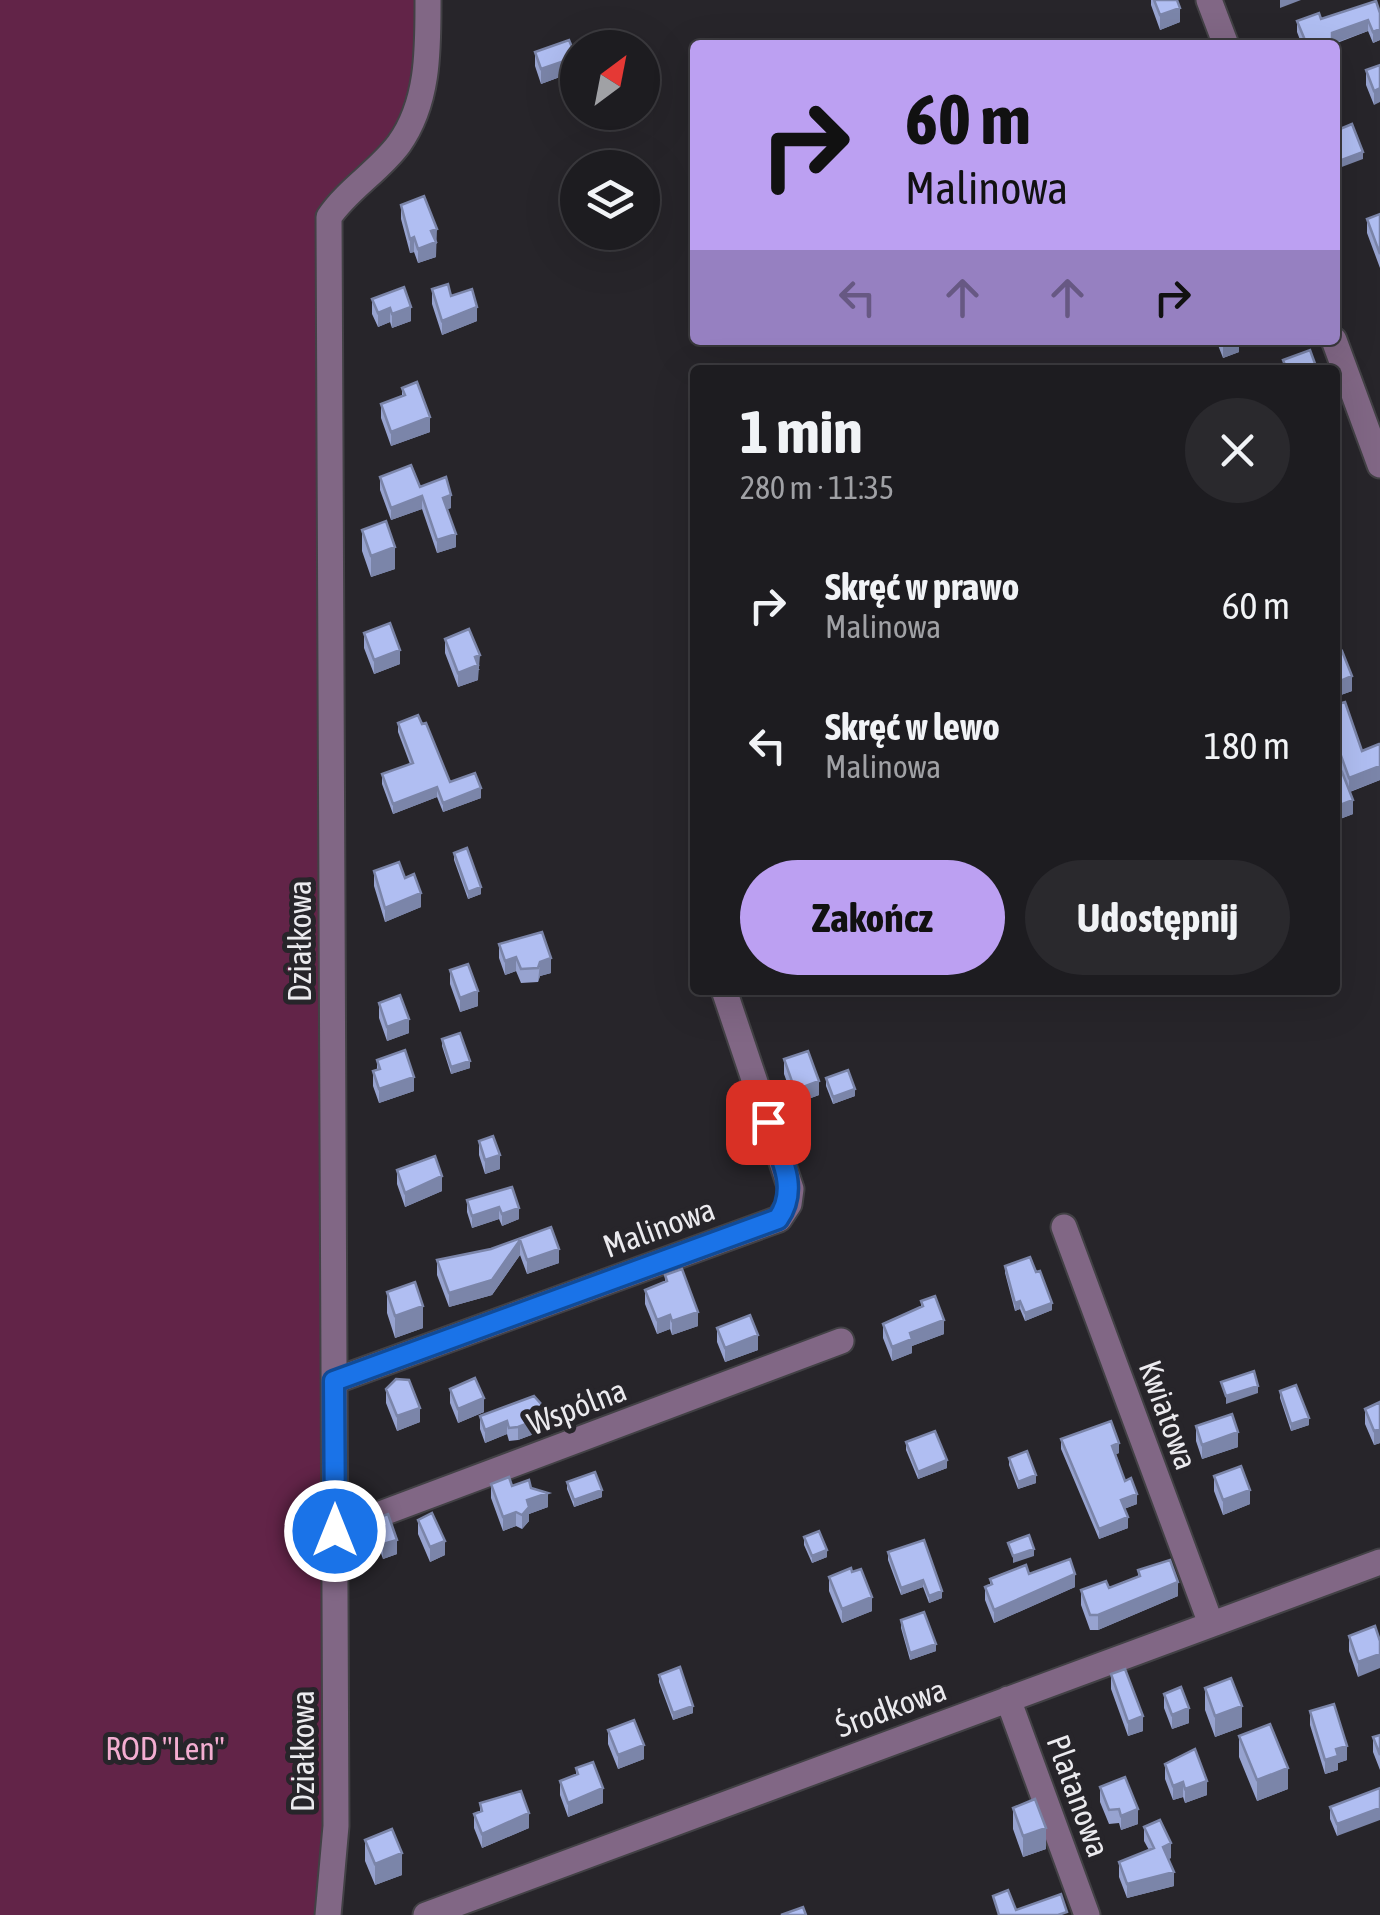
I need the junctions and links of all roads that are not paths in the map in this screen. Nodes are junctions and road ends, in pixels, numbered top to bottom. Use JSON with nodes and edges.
{"nodes":[{"id":1,"x":428,"y":0,"type":"edge"},
{"id":2,"x":1209,"y":0,"type":"edge"},
{"id":3,"x":1224,"y":40,"type":"edge"},
{"id":4,"x":1336,"y":345,"type":"edge"},
{"id":5,"x":1380,"y":465,"type":"edge"},
{"id":6,"x":726,"y":995,"type":"edge"},
{"id":7,"x":1064,"y":1228,"type":"dead end"},
{"id":8,"x":840,"y":1341,"type":"dead end"},
{"id":9,"x":334,"y":1381,"type":"junction"},
{"id":10,"x":335,"y":1531,"type":"junction"},
{"id":11,"x":1380,"y":1562,"type":"edge"},
{"id":12,"x":1211,"y":1624,"type":"junction"},
{"id":13,"x":1008,"y":1699,"type":"junction"},
{"id":14,"x":328,"y":1915,"type":"edge"},
{"id":15,"x":426,"y":1915,"type":"edge"},
{"id":16,"x":1087,"y":1915,"type":"edge"}],
"edges":[{"from":1,"to":9,"type":"street","name":"Działkowa"},
{"from":2,"to":3,"type":"street"},
{"from":4,"to":5,"type":"street"},
{"from":6,"to":9,"type":"street","name":"Malinowa"},
{"from":7,"to":12,"type":"street","name":"Kwiatowa"},
{"from":8,"to":10,"type":"street","name":"Wspólna"},
{"from":9,"to":10,"type":"street","name":"Działkowa"},
{"from":10,"to":14,"type":"street","name":"Działkowa"},
{"from":11,"to":12,"type":"street","name":"Środkowa"},
{"from":12,"to":13,"type":"street","name":"Środkowa"},
{"from":13,"to":15,"type":"street","name":"Środkowa"},
{"from":13,"to":16,"type":"street","name":"Platanowa"}]}
